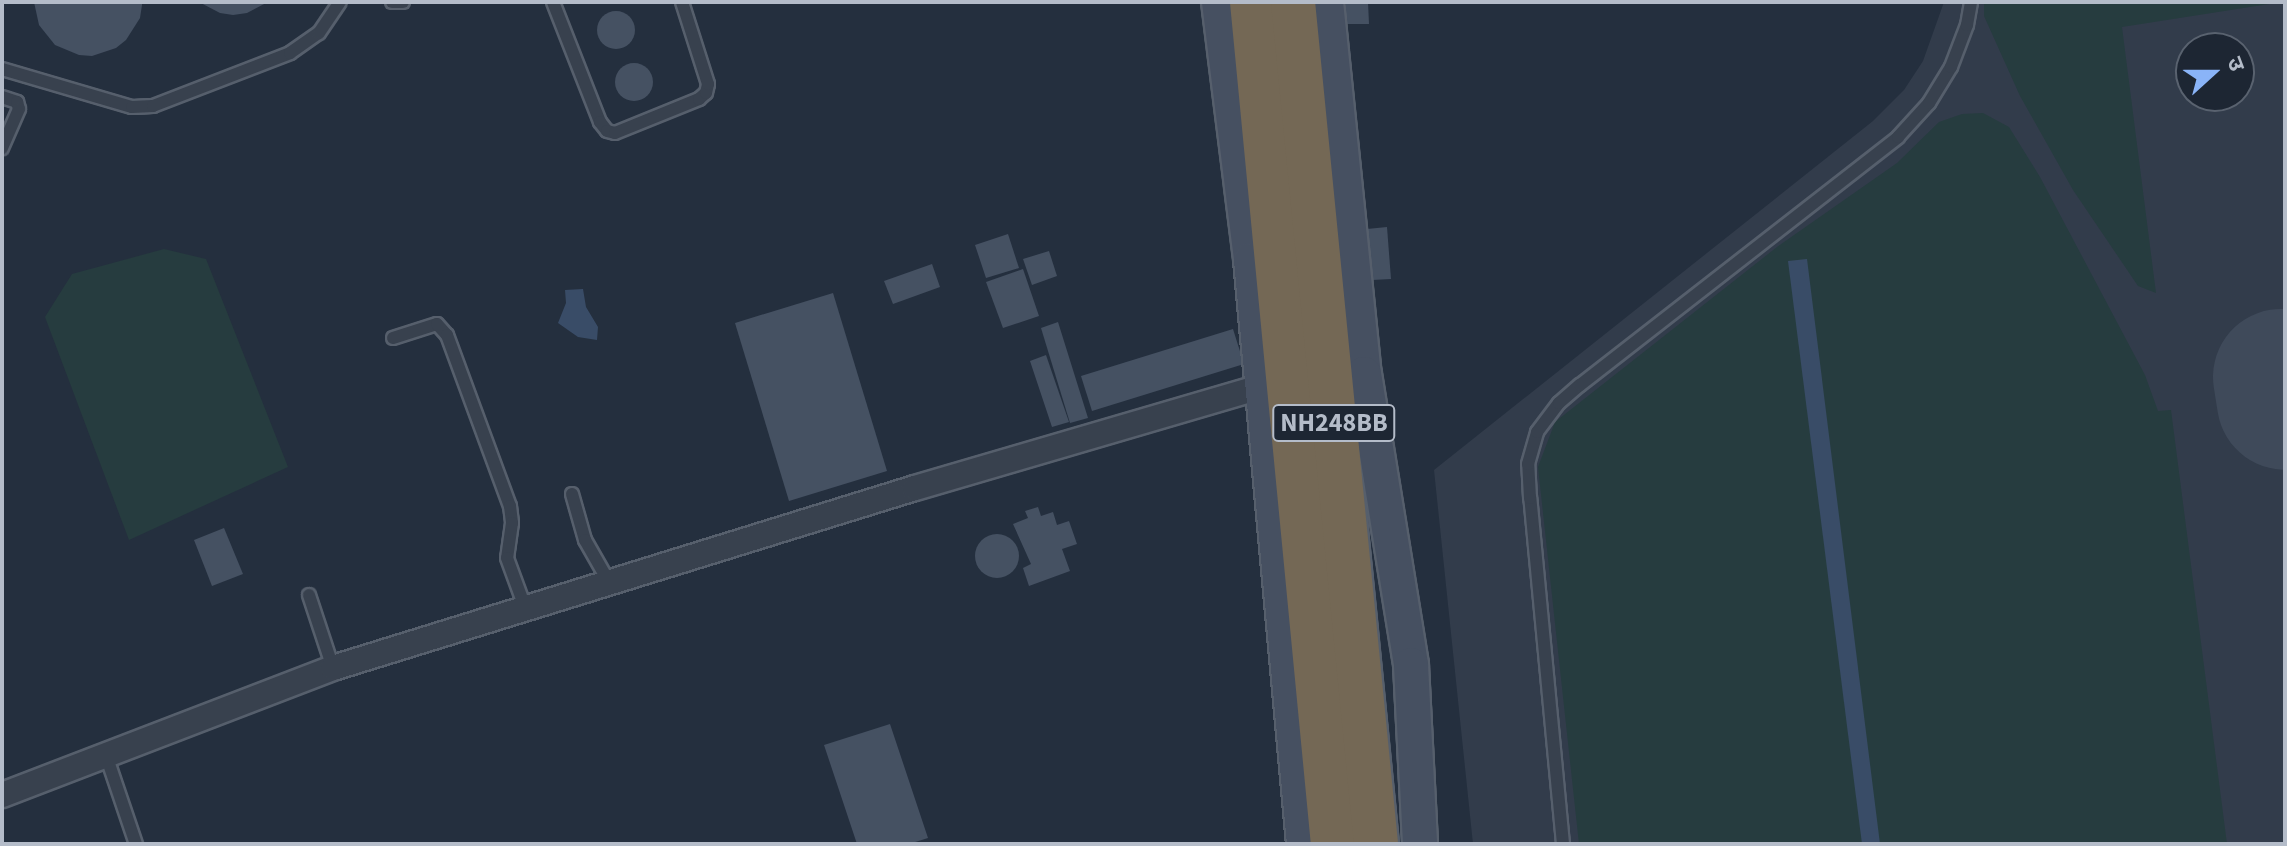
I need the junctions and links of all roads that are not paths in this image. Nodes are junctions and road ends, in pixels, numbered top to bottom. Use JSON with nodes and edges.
{"nodes":[{"id":1,"x":340,"y":2,"type":"edge"},
{"id":2,"x":392,"y":2,"type":"edge"},
{"id":3,"x":403,"y":2,"type":"edge"},
{"id":4,"x":553,"y":2,"type":"edge"},
{"id":5,"x":682,"y":2,"type":"edge"},
{"id":6,"x":1219,"y":2,"type":"edge"},
{"id":7,"x":1252,"y":2,"type":"edge"},
{"id":8,"x":1293,"y":2,"type":"edge"},
{"id":9,"x":1326,"y":2,"type":"edge"},
{"id":10,"x":1971,"y":2,"type":"edge"},
{"id":11,"x":2,"y":69,"type":"edge"},
{"id":12,"x":2,"y":97,"type":"edge"},
{"id":13,"x":2,"y":148,"type":"edge"},
{"id":14,"x":393,"y":338,"type":"dead end"},
{"id":15,"x":1276,"y":382,"type":"junction"},
{"id":16,"x":572,"y":494,"type":"dead end"},
{"id":17,"x":609,"y":582,"type":"junction"},
{"id":18,"x":309,"y":595,"type":"dead end"},
{"id":19,"x":526,"y":610,"type":"junction"},
{"id":20,"x":333,"y":668,"type":"junction"},
{"id":21,"x":106,"y":755,"type":"junction"},
{"id":22,"x":2,"y":795,"type":"edge"},
{"id":23,"x":136,"y":844,"type":"edge"},
{"id":24,"x":1304,"y":844,"type":"edge"},
{"id":25,"x":1333,"y":844,"type":"edge"},
{"id":26,"x":1376,"y":844,"type":"edge"},
{"id":27,"x":1420,"y":844,"type":"edge"},
{"id":28,"x":1563,"y":844,"type":"edge"}],
"edges":[{"from":1,"to":11,"type":"lane"},
{"from":2,"to":3,"type":"lane"},
{"from":4,"to":5,"type":"lane"},
{"from":6,"to":15,"type":"street"},
{"from":7,"to":15,"type":"highway","number":"NH248BB"},
{"from":8,"to":26,"type":"highway","number":"NH248BB"},
{"from":9,"to":27,"type":"street"},
{"from":10,"to":28,"type":"lane"},
{"from":12,"to":13,"type":"lane"},
{"from":14,"to":19,"type":"lane"},
{"from":15,"to":17,"type":"street"},
{"from":15,"to":24,"type":"street"},
{"from":15,"to":25,"type":"highway","number":"NH248BB"},
{"from":16,"to":17,"type":"lane"},
{"from":17,"to":19,"type":"street"},
{"from":18,"to":20,"type":"lane"},
{"from":19,"to":20,"type":"street"},
{"from":20,"to":21,"type":"street"},
{"from":21,"to":22,"type":"street"},
{"from":21,"to":23,"type":"lane"}]}
